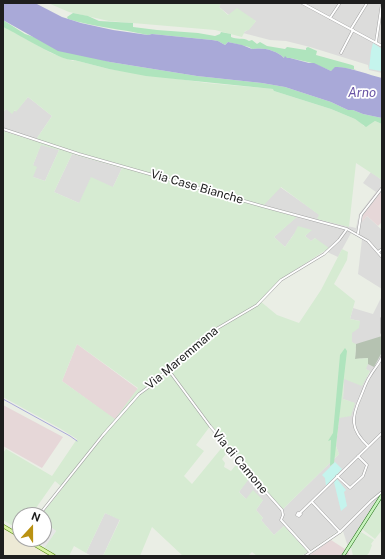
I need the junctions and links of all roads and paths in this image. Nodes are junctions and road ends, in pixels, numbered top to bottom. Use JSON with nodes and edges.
{"nodes":[{"id":1,"x":302,"y":3,"type":"edge"},
{"id":2,"x":340,"y":3,"type":"edge"},
{"id":3,"x":367,"y":3,"type":"edge"},
{"id":4,"x":382,"y":3,"type":"edge"},
{"id":5,"x":330,"y":18,"type":"junction"},
{"id":6,"x":352,"y":29,"type":"junction"},
{"id":7,"x":376,"y":42,"type":"junction"},
{"id":8,"x":382,"y":46,"type":"edge"},
{"id":9,"x":340,"y":53,"type":"dead end"},
{"id":10,"x":3,"y":129,"type":"edge"},
{"id":11,"x":382,"y":188,"type":"edge"},
{"id":12,"x":348,"y":229,"type":"junction"},
{"id":13,"x":358,"y":234,"type":"junction"},
{"id":14,"x":382,"y":249,"type":"edge"},
{"id":15,"x":378,"y":252,"type":"junction"},
{"id":16,"x":382,"y":257,"type":"edge"},
{"id":17,"x":382,"y":318,"type":"edge"},
{"id":18,"x":382,"y":333,"type":"edge"},
{"id":19,"x":382,"y":357,"type":"edge"},
{"id":20,"x":167,"y":368,"type":"junction"},
{"id":21,"x":382,"y":433,"type":"edge"},
{"id":22,"x":368,"y":447,"type":"junction"},
{"id":23,"x":358,"y":456,"type":"junction"},
{"id":24,"x":337,"y":476,"type":"junction"},
{"id":25,"x":382,"y":494,"type":"edge"},
{"id":26,"x":312,"y":502,"type":"junction"},
{"id":27,"x":46,"y":507,"type":"edge"},
{"id":28,"x":300,"y":513,"type":"dead end"},
{"id":29,"x":3,"y":526,"type":"edge"},
{"id":30,"x":12,"y":531,"type":"edge"},
{"id":31,"x":340,"y":532,"type":"junction"},
{"id":32,"x":39,"y":547,"type":"edge"},
{"id":33,"x":311,"y":552,"type":"junction"},
{"id":34,"x":54,"y":556,"type":"edge"},
{"id":35,"x":305,"y":556,"type":"edge"},
{"id":36,"x":343,"y":556,"type":"edge"}],
"edges":[{"from":1,"to":5,"type":"street"},
{"from":2,"to":5,"type":"street"},
{"from":3,"to":6,"type":"street"},
{"from":4,"to":7,"type":"street"},
{"from":5,"to":6,"type":"street"},
{"from":6,"to":7,"type":"street"},
{"from":6,"to":9,"type":"street"},
{"from":7,"to":8,"type":"street"},
{"from":10,"to":12,"type":"street","name":"Via Case Bianche"},
{"from":11,"to":13,"type":"street"},
{"from":12,"to":13,"type":"street","name":"Via Case Bianche"},
{"from":12,"to":20,"type":"street","name":"Via Maremmana"},
{"from":13,"to":15,"type":"street","name":"Via Case Bianche"},
{"from":14,"to":15,"type":"street"},
{"from":15,"to":16,"type":"street","name":"Via Case Bianche"},
{"from":17,"to":18,"type":"street"},
{"from":19,"to":22,"type":"street"},
{"from":20,"to":27,"type":"street","name":"Via Maremmana"},
{"from":20,"to":33,"type":"street","name":"Via di Camone"},
{"from":21,"to":22,"type":"street"},
{"from":22,"to":23,"type":"street"},
{"from":23,"to":24,"type":"street"},
{"from":23,"to":24,"type":"street"},
{"from":24,"to":26,"type":"street"},
{"from":25,"to":31,"type":"street"},
{"from":25,"to":36,"type":"main road"},
{"from":26,"to":28,"type":"street"},
{"from":26,"to":31,"type":"street"},
{"from":29,"to":30,"type":"main road"},
{"from":31,"to":33,"type":"street"},
{"from":32,"to":34,"type":"main road"},
{"from":33,"to":35,"type":"street"}]}
